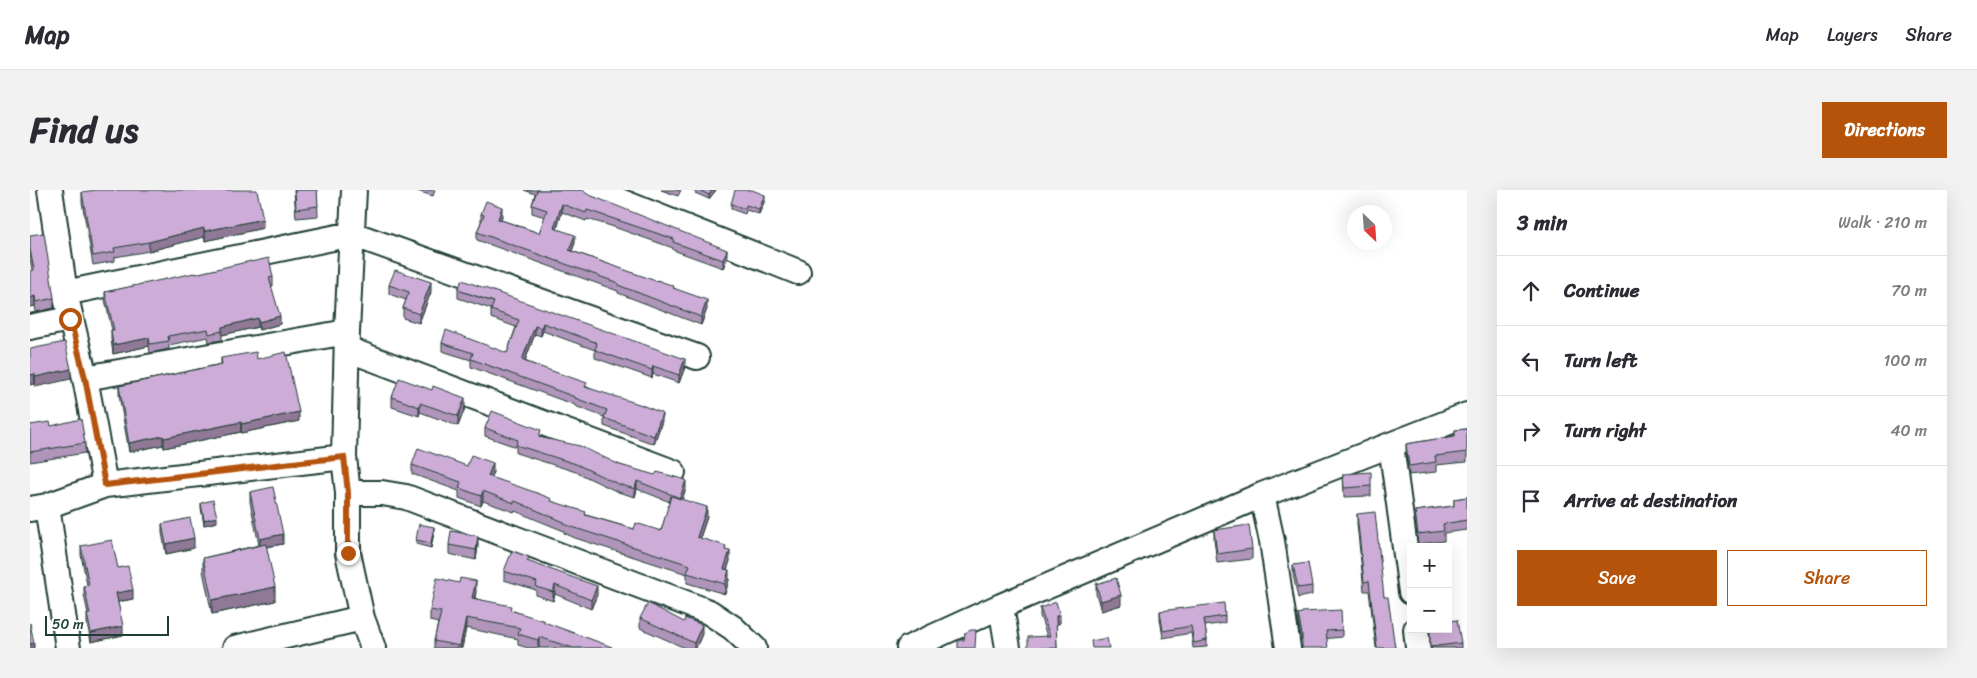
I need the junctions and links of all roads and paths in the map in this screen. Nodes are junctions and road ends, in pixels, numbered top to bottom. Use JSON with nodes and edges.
{"nodes":[{"id":1,"x":50,"y":190,"type":"edge"},
{"id":2,"x":354,"y":190,"type":"edge"},
{"id":3,"x":592,"y":190,"type":"edge"},
{"id":4,"x":352,"y":234,"type":"junction"},
{"id":5,"x":798,"y":272,"type":"dead end"},
{"id":6,"x":65,"y":292,"type":"junction"},
{"id":7,"x":70,"y":319,"type":"junction"},
{"id":8,"x":30,"y":327,"type":"edge"},
{"id":9,"x":347,"y":340,"type":"junction"},
{"id":10,"x":696,"y":357,"type":"dead end"},
{"id":11,"x":85,"y":378,"type":"junction"},
{"id":12,"x":1467,"y":415,"type":"edge"},
{"id":13,"x":1390,"y":445,"type":"junction"},
{"id":14,"x":344,"y":457,"type":"junction"},
{"id":15,"x":673,"y":472,"type":"dead end"},
{"id":16,"x":105,"y":485,"type":"junction"},
{"id":17,"x":348,"y":493,"type":"junction"},
{"id":18,"x":1262,"y":495,"type":"junction"},
{"id":19,"x":38,"y":507,"type":"edge"},
{"id":20,"x":1410,"y":588,"type":"edge"},
{"id":21,"x":1001,"y":606,"type":"junction"},
{"id":22,"x":362,"y":618,"type":"junction"},
{"id":23,"x":1416,"y":633,"type":"edge"},
{"id":24,"x":68,"y":648,"type":"edge"},
{"id":25,"x":235,"y":648,"type":"edge"},
{"id":26,"x":373,"y":648,"type":"edge"},
{"id":27,"x":754,"y":648,"type":"edge"},
{"id":28,"x":909,"y":648,"type":"edge"},
{"id":29,"x":1008,"y":648,"type":"edge"},
{"id":30,"x":1288,"y":648,"type":"edge"},
{"id":31,"x":1418,"y":648,"type":"edge"}],
"edges":[{"from":1,"to":6,"type":"street"},
{"from":2,"to":4,"type":"street"},
{"from":3,"to":5,"type":"street"},
{"from":4,"to":6,"type":"street"},
{"from":4,"to":9,"type":"street"},
{"from":4,"to":10,"type":"street"},
{"from":6,"to":7,"type":"street"},
{"from":7,"to":8,"type":"street"},
{"from":7,"to":11,"type":"street"},
{"from":9,"to":11,"type":"street"},
{"from":9,"to":14,"type":"street"},
{"from":9,"to":15,"type":"street"},
{"from":11,"to":16,"type":"street"},
{"from":12,"to":13,"type":"street"},
{"from":13,"to":18,"type":"street"},
{"from":13,"to":20,"type":"street"},
{"from":14,"to":16,"type":"street"},
{"from":14,"to":17,"type":"street"},
{"from":16,"to":19,"type":"street"},
{"from":17,"to":22,"type":"street"},
{"from":17,"to":27,"type":"street"},
{"from":18,"to":21,"type":"street"},
{"from":18,"to":30,"type":"street"},
{"from":19,"to":24,"type":"street"},
{"from":21,"to":28,"type":"street"},
{"from":21,"to":29,"type":"street"},
{"from":22,"to":25,"type":"street"},
{"from":22,"to":26,"type":"street"},
{"from":23,"to":31,"type":"street"}]}
